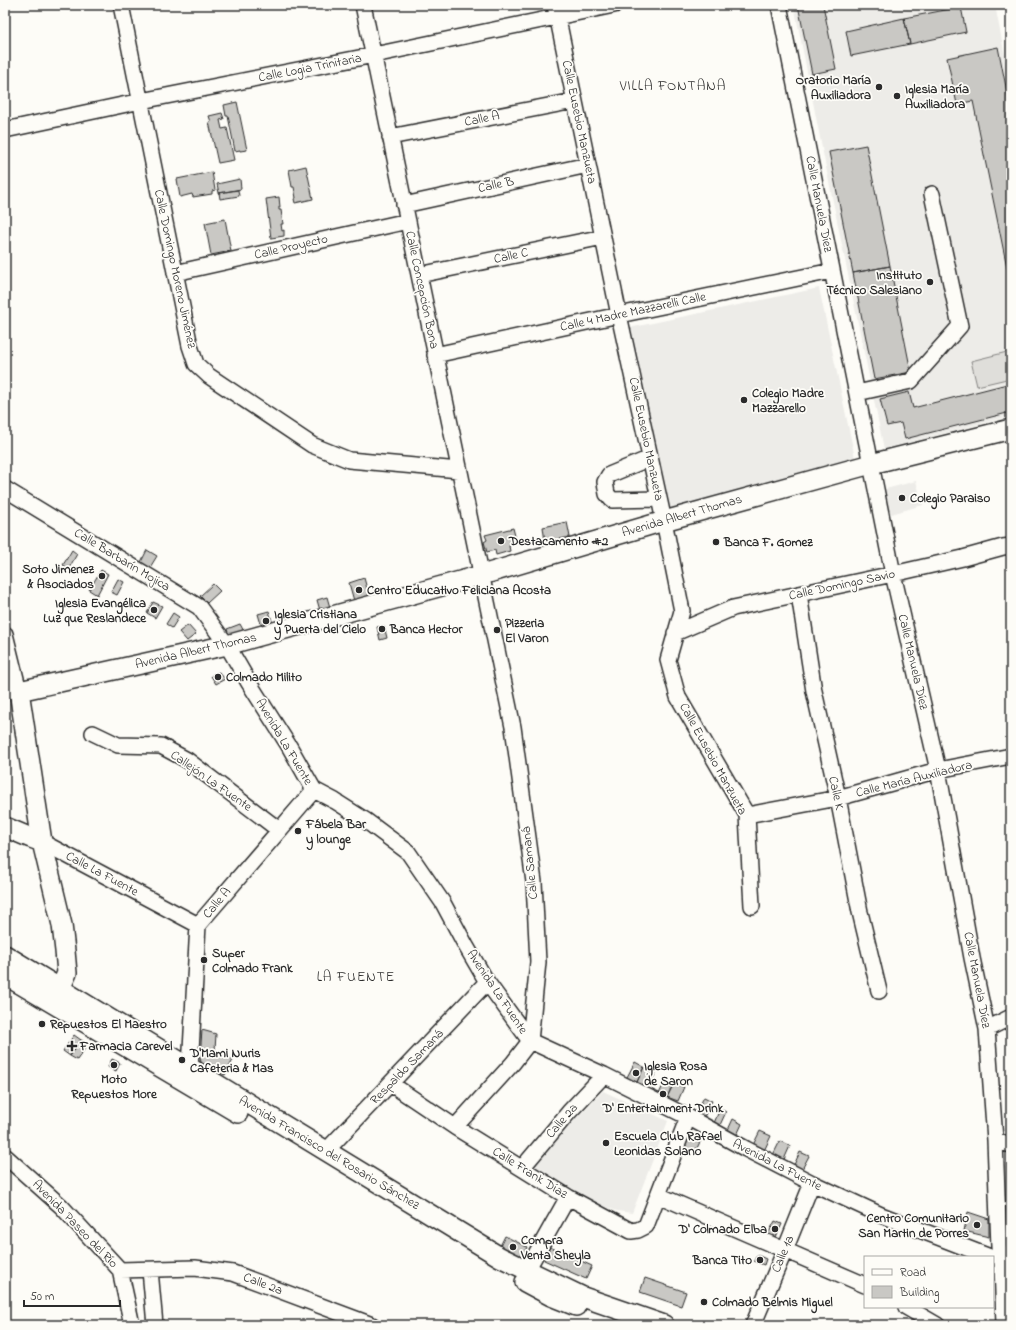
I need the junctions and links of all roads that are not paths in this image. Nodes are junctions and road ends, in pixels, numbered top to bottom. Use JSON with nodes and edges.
{"nodes":[{"id":1,"x":121,"y":5,"type":"edge"},
{"id":2,"x":363,"y":5,"type":"edge"},
{"id":3,"x":614,"y":5,"type":"edge"},
{"id":4,"x":779,"y":5,"type":"edge"},
{"id":5,"x":556,"y":11,"type":"edge"},
{"id":6,"x":374,"y":55,"type":"junction"},
{"id":7,"x":140,"y":101,"type":"junction"},
{"id":8,"x":574,"y":101,"type":"junction"},
{"id":9,"x":5,"y":130,"type":"edge"},
{"id":10,"x":390,"y":137,"type":"junction"},
{"id":11,"x":588,"y":165,"type":"junction"},
{"id":12,"x":932,"y":194,"type":"dead end"},
{"id":13,"x":404,"y":204,"type":"junction"},
{"id":14,"x":408,"y":221,"type":"junction"},
{"id":15,"x":603,"y":237,"type":"junction"},
{"id":16,"x":832,"y":271,"type":"junction"},
{"id":17,"x":175,"y":273,"type":"junction"},
{"id":18,"x":419,"y":275,"type":"junction"},
{"id":19,"x":619,"y":315,"type":"junction"},
{"id":20,"x":435,"y":355,"type":"junction"},
{"id":21,"x":857,"y":393,"type":"junction"},
{"id":22,"x":1011,"y":430,"type":"edge"},
{"id":23,"x":650,"y":458,"type":"junction"},
{"id":24,"x":871,"y":464,"type":"junction"},
{"id":25,"x":459,"y":470,"type":"junction"},
{"id":26,"x":5,"y":488,"type":"edge"},
{"id":27,"x":659,"y":499,"type":"junction"},
{"id":28,"x":664,"y":520,"type":"junction"},
{"id":29,"x":1011,"y":546,"type":"edge"},
{"id":30,"x":893,"y":574,"type":"junction"},
{"id":31,"x":482,"y":575,"type":"junction"},
{"id":32,"x":799,"y":594,"type":"junction"},
{"id":33,"x":675,"y":633,"type":"junction"},
{"id":34,"x":5,"y":634,"type":"edge"},
{"id":35,"x":226,"y":645,"type":"junction"},
{"id":36,"x":12,"y":688,"type":"edge"},
{"id":37,"x":93,"y":734,"type":"dead end"},
{"id":38,"x":1011,"y":756,"type":"edge"},
{"id":39,"x":938,"y":770,"type":"junction"},
{"id":40,"x":314,"y":790,"type":"junction"},
{"id":41,"x":838,"y":798,"type":"junction"},
{"id":42,"x":747,"y":814,"type":"junction"},
{"id":43,"x":5,"y":827,"type":"edge"},
{"id":44,"x":279,"y":830,"type":"junction"},
{"id":45,"x":42,"y":842,"type":"junction"},
{"id":46,"x":752,"y":906,"type":"dead end"},
{"id":47,"x":198,"y":925,"type":"junction"},
{"id":48,"x":5,"y":955,"type":"edge"},
{"id":49,"x":5,"y":975,"type":"edge"},
{"id":50,"x":487,"y":982,"type":"junction"},
{"id":51,"x":879,"y":991,"type":"dead end"},
{"id":52,"x":57,"y":996,"type":"junction"},
{"id":53,"x":1011,"y":1017,"type":"edge"},
{"id":54,"x":987,"y":1029,"type":"junction"},
{"id":55,"x":530,"y":1041,"type":"junction"},
{"id":56,"x":190,"y":1068,"type":"junction"},
{"id":57,"x":604,"y":1075,"type":"junction"},
{"id":58,"x":391,"y":1084,"type":"junction"},
{"id":59,"x":688,"y":1117,"type":"junction"},
{"id":60,"x":455,"y":1127,"type":"junction"},
{"id":61,"x":995,"y":1140,"type":"junction"},
{"id":62,"x":1011,"y":1145,"type":"edge"},
{"id":63,"x":326,"y":1151,"type":"junction"},
{"id":64,"x":5,"y":1156,"type":"edge"},
{"id":65,"x":522,"y":1168,"type":"junction"},
{"id":66,"x":812,"y":1183,"type":"junction"},
{"id":67,"x":658,"y":1195,"type":"junction"},
{"id":68,"x":568,"y":1197,"type":"junction"},
{"id":69,"x":785,"y":1250,"type":"junction"},
{"id":70,"x":999,"y":1254,"type":"edge"},
{"id":71,"x":120,"y":1270,"type":"junction"},
{"id":72,"x":150,"y":1270,"type":"junction"},
{"id":73,"x":527,"y":1270,"type":"junction"},
{"id":74,"x":864,"y":1285,"type":"edge"},
{"id":75,"x":908,"y":1308,"type":"edge"},
{"id":76,"x":132,"y":1325,"type":"edge"},
{"id":77,"x":155,"y":1325,"type":"edge"},
{"id":78,"x":372,"y":1325,"type":"edge"},
{"id":79,"x":629,"y":1325,"type":"edge"},
{"id":80,"x":664,"y":1325,"type":"edge"},
{"id":81,"x":753,"y":1325,"type":"edge"},
{"id":82,"x":937,"y":1325,"type":"edge"},
{"id":83,"x":1004,"y":1325,"type":"edge"}],
"edges":[{"from":1,"to":7,"type":"street","name":"Calle Domingo Moreno Jiménez"},
{"from":2,"to":6,"type":"street","name":"Calle Concepción Bona"},
{"from":3,"to":5,"type":"street","name":"Calle Logia Trinitaria"},
{"from":4,"to":16,"type":"street","name":"Calle Manuela Díez"},
{"from":5,"to":6,"type":"street","name":"Calle Logia Trinitaria"},
{"from":5,"to":8,"type":"street","name":"Calle Eusebio Manzueta"},
{"from":6,"to":7,"type":"street","name":"Calle Logia Trinitaria"},
{"from":6,"to":10,"type":"street","name":"Calle Concepción Bona"},
{"from":7,"to":9,"type":"street","name":"Calle Logia Trinitaria"},
{"from":7,"to":17,"type":"street","name":"Calle Domingo Moreno Jiménez"},
{"from":8,"to":10,"type":"street","name":"Calle A"},
{"from":8,"to":11,"type":"street","name":"Calle Eusebio Manzueta"},
{"from":10,"to":13,"type":"street","name":"Calle Concepción Bona"},
{"from":11,"to":13,"type":"street","name":"Calle B"},
{"from":11,"to":15,"type":"street","name":"Calle Eusebio Manzueta"},
{"from":12,"to":21,"type":"street"},
{"from":13,"to":14,"type":"street","name":"Calle Concepción Bona"},
{"from":14,"to":17,"type":"street","name":"Calle Proyecto"},
{"from":14,"to":18,"type":"street","name":"Calle Concepción Bona"},
{"from":15,"to":18,"type":"street","name":"Calle C"},
{"from":15,"to":19,"type":"street","name":"Calle Eusebio Manzueta"},
{"from":16,"to":19,"type":"street","name":"Calle 4 Madre Mazzarelli Calle"},
{"from":16,"to":21,"type":"street","name":"Calle Manuela Díez"},
{"from":17,"to":25,"type":"street","name":"Calle Domingo Moreno Jiménez"},
{"from":18,"to":20,"type":"street","name":"Calle Concepción Bona"},
{"from":19,"to":20,"type":"street","name":"Calle 4 Madre Mazzarelli Calle"},
{"from":19,"to":23,"type":"street","name":"Calle Eusebio Manzueta"},
{"from":20,"to":25,"type":"street","name":"Calle Concepción Bona"},
{"from":21,"to":24,"type":"street","name":"Calle Manuela Díez"},
{"from":22,"to":24,"type":"main road","name":"Avenida Albert Thomas"},
{"from":23,"to":27,"type":"street","name":"Calle Eusebio Manzueta"},
{"from":23,"to":27,"type":"street"},
{"from":24,"to":28,"type":"main road","name":"Avenida Albert Thomas"},
{"from":24,"to":30,"type":"street","name":"Calle Manuela Díez"},
{"from":25,"to":31,"type":"street","name":"Calle Concepción Bona"},
{"from":26,"to":35,"type":"street","name":"Calle Barbarín Mojica"},
{"from":27,"to":28,"type":"street","name":"Calle Eusebio Manzueta"},
{"from":28,"to":31,"type":"main road","name":"Avenida Albert Thomas"},
{"from":28,"to":33,"type":"street","name":"Calle Eusebio Manzueta"},
{"from":29,"to":30,"type":"street","name":"Calle Domingo Savio"},
{"from":30,"to":32,"type":"street","name":"Calle Domingo Savio"},
{"from":30,"to":39,"type":"street","name":"Calle Manuela Díez"},
{"from":31,"to":35,"type":"main road","name":"Avenida Albert Thomas"},
{"from":31,"to":55,"type":"street","name":"Calle Samaná"},
{"from":32,"to":33,"type":"street","name":"Calle Domingo Savio"},
{"from":32,"to":41,"type":"street","name":"Calle K"},
{"from":33,"to":42,"type":"street","name":"Calle Eusebio Manzueta"},
{"from":34,"to":36,"type":"street"},
{"from":35,"to":36,"type":"main road","name":"Avenida Albert Thomas"},
{"from":35,"to":40,"type":"street","name":"Avenida La Fuente"},
{"from":36,"to":45,"type":"main road"},
{"from":37,"to":44,"type":"street","name":"Callejón La Fuente"},
{"from":38,"to":39,"type":"street","name":"Calle María Auxiliadora"},
{"from":39,"to":41,"type":"street","name":"Calle María Auxiliadora"},
{"from":39,"to":54,"type":"street","name":"Calle Manuela Díez"},
{"from":40,"to":44,"type":"street","name":"Calle A"},
{"from":40,"to":50,"type":"street","name":"Avenida La Fuente"},
{"from":41,"to":42,"type":"street","name":"Calle María Auxiliadora"},
{"from":41,"to":51,"type":"street","name":"Calle K"},
{"from":42,"to":46,"type":"street","name":"Calle Eusebio Manzueta"},
{"from":43,"to":45,"type":"main road","name":"Calle La Fuente"},
{"from":44,"to":47,"type":"street","name":"Calle A"},
{"from":45,"to":47,"type":"street","name":"Calle La Fuente"},
{"from":45,"to":52,"type":"main road"},
{"from":47,"to":56,"type":"street","name":"Calle A"},
{"from":48,"to":52,"type":"main road","name":"Avenida Francisco del Rosario Sánchez"},
{"from":49,"to":52,"type":"main road","name":"Avenida Francisco del Rosario Sánchez"},
{"from":50,"to":55,"type":"street","name":"Avenida La Fuente"},
{"from":50,"to":58,"type":"street","name":"Respaldo Samaná"},
{"from":52,"to":56,"type":"main road","name":"Avenida Francisco del Rosario Sánchez"},
{"from":52,"to":79,"type":"main road","name":"Avenida Francisco del Rosario Sánchez"},
{"from":53,"to":54,"type":"street"},
{"from":54,"to":61,"type":"street","name":"Calle Manuela Díez"},
{"from":55,"to":57,"type":"street","name":"Avenida La Fuente"},
{"from":55,"to":60,"type":"street"},
{"from":56,"to":63,"type":"main road","name":"Avenida Francisco del Rosario Sánchez"},
{"from":57,"to":59,"type":"street","name":"Avenida La Fuente"},
{"from":57,"to":65,"type":"street","name":"Calle 2a"},
{"from":58,"to":60,"type":"street","name":"Calle Frank Díaz"},
{"from":58,"to":63,"type":"street","name":"Respaldo Samaná"},
{"from":59,"to":66,"type":"street","name":"Avenida La Fuente"},
{"from":59,"to":67,"type":"street","name":"Calle Frank Díaz"},
{"from":60,"to":65,"type":"street","name":"Calle Frank Díaz"},
{"from":61,"to":62,"type":"street"},
{"from":61,"to":70,"type":"street","name":"Calle Manuela Díez"},
{"from":63,"to":73,"type":"main road","name":"Avenida Francisco del Rosario Sánchez"},
{"from":64,"to":71,"type":"street","name":"Avenida Paseo del Río"},
{"from":65,"to":68,"type":"street","name":"Calle Frank Díaz"},
{"from":66,"to":69,"type":"street","name":"Calle 1a"},
{"from":66,"to":70,"type":"street","name":"Avenida La Fuente"},
{"from":67,"to":68,"type":"street","name":"Calle Frank Díaz"},
{"from":67,"to":69,"type":"street"},
{"from":68,"to":73,"type":"street"},
{"from":69,"to":74,"type":"street"},
{"from":69,"to":81,"type":"street","name":"Calle 1a"},
{"from":70,"to":83,"type":"street","name":"Calle Manuela Díez"},
{"from":71,"to":72,"type":"street","name":"Calle 2a"},
{"from":71,"to":76,"type":"street","name":"Avenida Paseo del Río"},
{"from":72,"to":77,"type":"street"},
{"from":72,"to":78,"type":"street","name":"Calle 2a"},
{"from":73,"to":80,"type":"main road","name":"Avenida Francisco del Rosario Sánchez"},
{"from":75,"to":82,"type":"street"}]}
